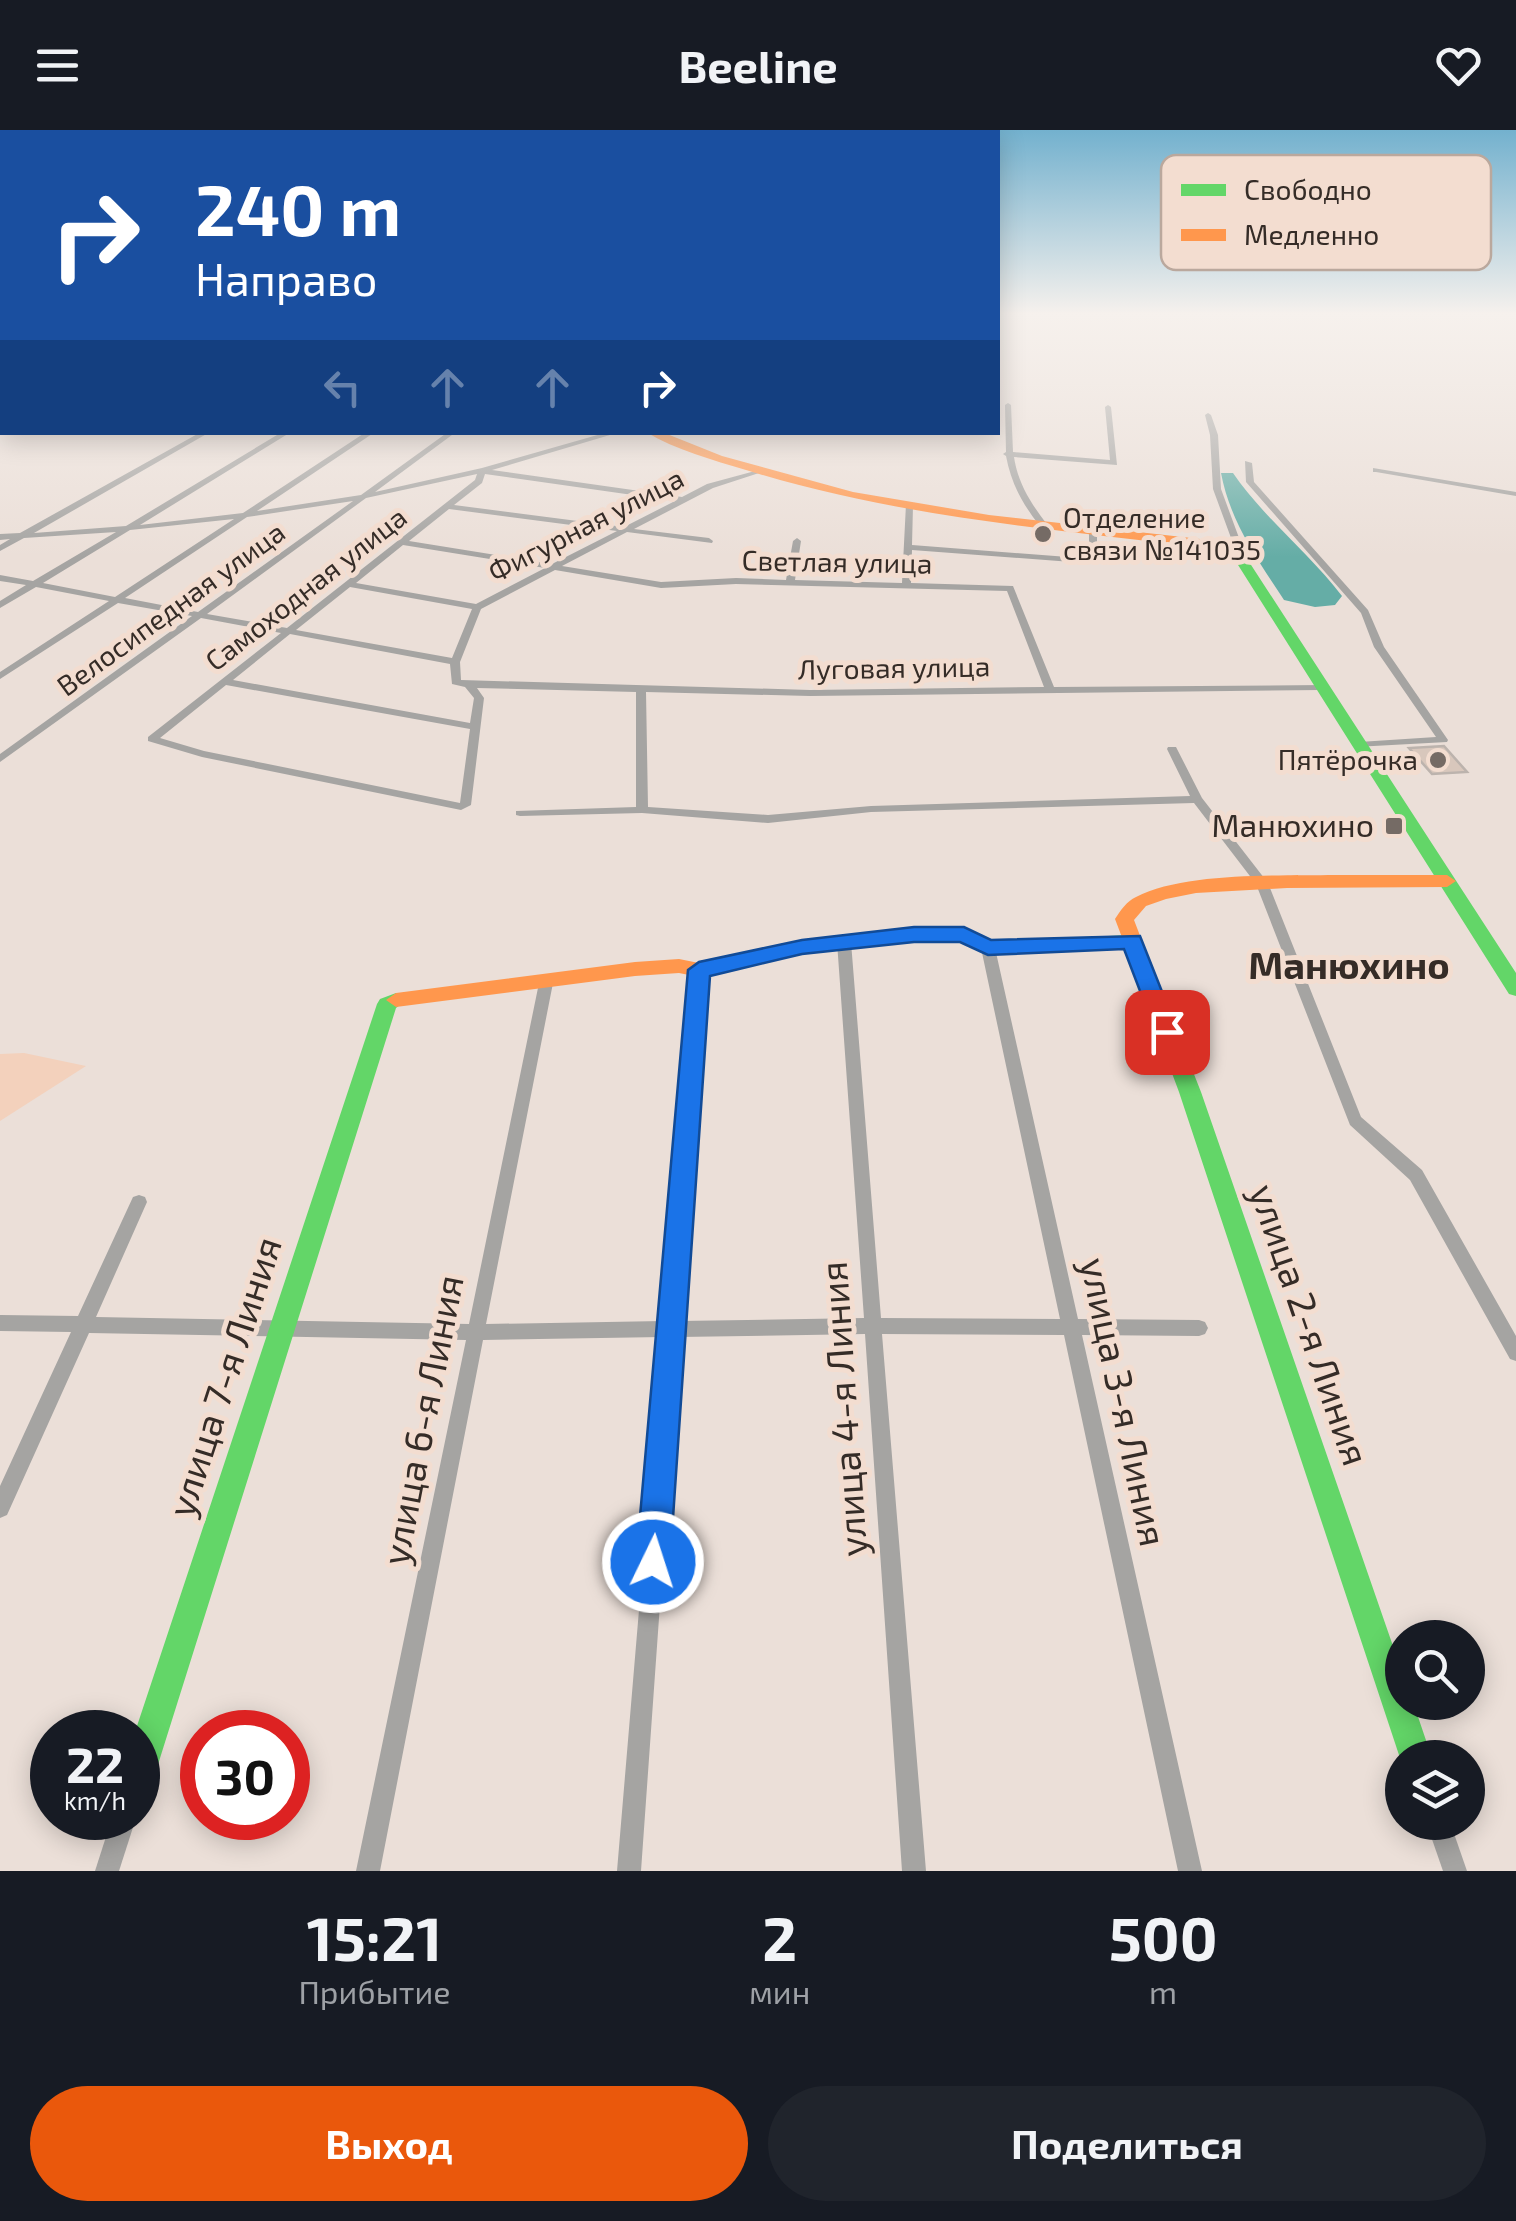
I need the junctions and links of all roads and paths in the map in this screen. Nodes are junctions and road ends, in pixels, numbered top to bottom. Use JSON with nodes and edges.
{"nodes":[{"id":1,"x":1008,"y":406,"type":"dead end"},
{"id":2,"x":1108,"y":408,"type":"dead end"},
{"id":3,"x":1208,"y":414,"type":"dead end"},
{"id":4,"x":202,"y":435,"type":"edge"},
{"id":5,"x":283,"y":435,"type":"edge"},
{"id":6,"x":367,"y":435,"type":"edge"},
{"id":7,"x":449,"y":435,"type":"edge"},
{"id":8,"x":571,"y":435,"type":"edge"},
{"id":9,"x":610,"y":435,"type":"edge"},
{"id":10,"x":657,"y":435,"type":"edge"},
{"id":11,"x":587,"y":444,"type":"junction"},
{"id":12,"x":1007,"y":454,"type":"junction"},
{"id":13,"x":1248,"y":463,"type":"dead end"},
{"id":14,"x":482,"y":470,"type":"junction"},
{"id":15,"x":1376,"y":470,"type":"dead end"},
{"id":16,"x":755,"y":473,"type":"junction"},
{"id":17,"x":369,"y":494,"type":"junction"},
{"id":18,"x":1516,"y":494,"type":"edge"},
{"id":19,"x":685,"y":500,"type":"junction"},
{"id":20,"x":447,"y":506,"type":"junction"},
{"id":21,"x":909,"y":506,"type":"junction"},
{"id":22,"x":248,"y":513,"type":"junction"},
{"id":23,"x":1042,"y":523,"type":"junction"},
{"id":24,"x":129,"y":527,"type":"junction"},
{"id":25,"x":1093,"y":529,"type":"junction"},
{"id":26,"x":623,"y":532,"type":"junction"},
{"id":27,"x":22,"y":536,"type":"junction"},
{"id":28,"x":0,"y":537,"type":"edge"},
{"id":29,"x":710,"y":540,"type":"dead end"},
{"id":30,"x":797,"y":541,"type":"dead end"},
{"id":31,"x":402,"y":542,"type":"junction"},
{"id":32,"x":907,"y":546,"type":"junction"},
{"id":33,"x":0,"y":548,"type":"edge"},
{"id":34,"x":1234,"y":552,"type":"junction"},
{"id":35,"x":556,"y":566,"type":"junction"},
{"id":36,"x":0,"y":578,"type":"edge"},
{"id":37,"x":790,"y":583,"type":"junction"},
{"id":38,"x":34,"y":584,"type":"junction"},
{"id":39,"x":348,"y":584,"type":"junction"},
{"id":40,"x":906,"y":587,"type":"junction"},
{"id":41,"x":116,"y":600,"type":"junction"},
{"id":42,"x":0,"y":605,"type":"edge"},
{"id":43,"x":476,"y":607,"type":"junction"},
{"id":44,"x":200,"y":616,"type":"junction"},
{"id":45,"x":292,"y":630,"type":"junction"},
{"id":46,"x":455,"y":662,"type":"junction"},
{"id":47,"x":0,"y":676,"type":"edge"},
{"id":48,"x":225,"y":682,"type":"junction"},
{"id":49,"x":469,"y":686,"type":"junction"},
{"id":50,"x":1320,"y":687,"type":"junction"},
{"id":51,"x":641,"y":688,"type":"junction"},
{"id":52,"x":1049,"y":688,"type":"junction"},
{"id":53,"x":475,"y":727,"type":"junction"},
{"id":54,"x":1358,"y":745,"type":"junction"},
{"id":55,"x":1172,"y":749,"type":"dead end"},
{"id":56,"x":0,"y":760,"type":"edge"},
{"id":57,"x":1197,"y":798,"type":"junction"},
{"id":58,"x":642,"y":810,"type":"junction"},
{"id":59,"x":520,"y":813,"type":"dead end"},
{"id":60,"x":1447,"y":881,"type":"junction"},
{"id":61,"x":1262,"y":882,"type":"junction"},
{"id":62,"x":1132,"y":941,"type":"junction"},
{"id":63,"x":844,"y":942,"type":"junction"},
{"id":64,"x":988,"y":948,"type":"junction"},
{"id":65,"x":699,"y":970,"type":"junction"},
{"id":66,"x":546,"y":984,"type":"junction"},
{"id":67,"x":1516,"y":989,"type":"edge"},
{"id":68,"x":138,"y":1202,"type":"dead end"},
{"id":69,"x":0,"y":1323,"type":"edge"},
{"id":70,"x":83,"y":1324,"type":"junction"},
{"id":71,"x":873,"y":1326,"type":"junction"},
{"id":72,"x":1199,"y":1328,"type":"dead end"},
{"id":73,"x":279,"y":1329,"type":"junction"},
{"id":74,"x":671,"y":1330,"type":"junction"},
{"id":75,"x":1071,"y":1330,"type":"junction"},
{"id":76,"x":477,"y":1332,"type":"junction"},
{"id":77,"x":1516,"y":1353,"type":"edge"},
{"id":78,"x":0,"y":1508,"type":"edge"},
{"id":79,"x":158,"y":1710,"type":"edge"},
{"id":80,"x":1410,"y":1740,"type":"edge"},
{"id":81,"x":117,"y":1840,"type":"edge"},
{"id":82,"x":1444,"y":1840,"type":"edge"},
{"id":83,"x":107,"y":1871,"type":"edge"},
{"id":84,"x":368,"y":1871,"type":"edge"},
{"id":85,"x":629,"y":1871,"type":"edge"},
{"id":86,"x":914,"y":1871,"type":"edge"},
{"id":87,"x":1190,"y":1871,"type":"edge"},
{"id":88,"x":1455,"y":1871,"type":"edge"}],
"edges":[{"from":1,"to":12,"type":"street"},
{"from":2,"to":12,"type":"street"},
{"from":3,"to":34,"type":"street"},
{"from":4,"to":27,"type":"street"},
{"from":5,"to":24,"type":"street"},
{"from":6,"to":22,"type":"street"},
{"from":7,"to":17,"type":"street","name":"Велосипедная улица"},
{"from":8,"to":11,"type":"street"},
{"from":9,"to":11,"type":"street"},
{"from":10,"to":16,"type":"street"},
{"from":11,"to":14,"type":"street"},
{"from":12,"to":23,"type":"street"},
{"from":13,"to":54,"type":"street"},
{"from":14,"to":17,"type":"street"},
{"from":14,"to":19,"type":"street"},
{"from":14,"to":20,"type":"street","name":"Самоходная улица"},
{"from":15,"to":18,"type":"street"},
{"from":16,"to":19,"type":"street","name":"Фигурная улица"},
{"from":16,"to":21,"type":"street"},
{"from":17,"to":22,"type":"street"},
{"from":17,"to":44,"type":"street","name":"Велосипедная улица"},
{"from":19,"to":26,"type":"street","name":"Фигурная улица"},
{"from":20,"to":26,"type":"street"},
{"from":20,"to":31,"type":"street","name":"Самоходная улица"},
{"from":21,"to":23,"type":"street"},
{"from":21,"to":32,"type":"street"},
{"from":22,"to":24,"type":"street"},
{"from":22,"to":41,"type":"street"},
{"from":23,"to":25,"type":"street"},
{"from":24,"to":27,"type":"street"},
{"from":24,"to":38,"type":"street"},
{"from":25,"to":32,"type":"street"},
{"from":25,"to":34,"type":"street"},
{"from":26,"to":29,"type":"street"},
{"from":26,"to":35,"type":"street","name":"Фигурная улица"},
{"from":27,"to":28,"type":"street"},
{"from":27,"to":33,"type":"street"},
{"from":30,"to":37,"type":"street"},
{"from":31,"to":35,"type":"street","name":"Светлая улица"},
{"from":31,"to":39,"type":"street","name":"Самоходная улица"},
{"from":32,"to":40,"type":"street"},
{"from":34,"to":50,"type":"street"},
{"from":35,"to":37,"type":"street","name":"Светлая улица"},
{"from":35,"to":43,"type":"street","name":"Фигурная улица"},
{"from":36,"to":38,"type":"street"},
{"from":37,"to":40,"type":"street","name":"Светлая улица"},
{"from":38,"to":41,"type":"street"},
{"from":38,"to":42,"type":"street"},
{"from":39,"to":43,"type":"street"},
{"from":39,"to":45,"type":"street","name":"Самоходная улица"},
{"from":40,"to":52,"type":"street","name":"Светлая улица"},
{"from":41,"to":44,"type":"street"},
{"from":41,"to":47,"type":"street"},
{"from":43,"to":46,"type":"street","name":"Фигурная улица"},
{"from":44,"to":45,"type":"street"},
{"from":44,"to":56,"type":"street","name":"Велосипедная улица"},
{"from":45,"to":46,"type":"street"},
{"from":45,"to":48,"type":"street","name":"Самоходная улица"},
{"from":46,"to":49,"type":"street"},
{"from":48,"to":53,"type":"street"},
{"from":48,"to":53,"type":"street","name":"Самоходная улица"},
{"from":49,"to":51,"type":"street","name":"Луговая улица"},
{"from":49,"to":53,"type":"street"},
{"from":50,"to":52,"type":"street","name":"Луговая улица"},
{"from":50,"to":54,"type":"street"},
{"from":51,"to":52,"type":"street","name":"Луговая улица"},
{"from":51,"to":58,"type":"street"},
{"from":54,"to":60,"type":"street"},
{"from":55,"to":57,"type":"street"},
{"from":57,"to":58,"type":"street"},
{"from":57,"to":61,"type":"street"},
{"from":58,"to":59,"type":"street"},
{"from":60,"to":61,"type":"street"},
{"from":60,"to":67,"type":"street"},
{"from":61,"to":62,"type":"street","name":"улица 2-я Линия"},
{"from":61,"to":77,"type":"street"},
{"from":62,"to":64,"type":"street"},
{"from":62,"to":80,"type":"street","name":"улица 2-я Линия"},
{"from":63,"to":64,"type":"street"},
{"from":63,"to":65,"type":"street"},
{"from":63,"to":71,"type":"street","name":"улица 4-я Линия"},
{"from":64,"to":75,"type":"street","name":"улица 3-я Линия"},
{"from":65,"to":66,"type":"street"},
{"from":65,"to":74,"type":"street"},
{"from":66,"to":73,"type":"street","name":"улица 7-я Линия"},
{"from":66,"to":76,"type":"street","name":"улица 6-я Линия"},
{"from":68,"to":70,"type":"street"},
{"from":69,"to":70,"type":"street"},
{"from":70,"to":73,"type":"street"},
{"from":70,"to":78,"type":"street"},
{"from":71,"to":74,"type":"street"},
{"from":71,"to":75,"type":"street"},
{"from":71,"to":86,"type":"street","name":"улица 4-я Линия"},
{"from":72,"to":75,"type":"street"},
{"from":73,"to":76,"type":"street"},
{"from":73,"to":79,"type":"street","name":"улица 7-я Линия"},
{"from":74,"to":76,"type":"street"},
{"from":74,"to":85,"type":"street"},
{"from":75,"to":87,"type":"street","name":"улица 3-я Линия"},
{"from":76,"to":84,"type":"street","name":"улица 6-я Линия"},
{"from":81,"to":83,"type":"street"},
{"from":82,"to":88,"type":"street"}]}
